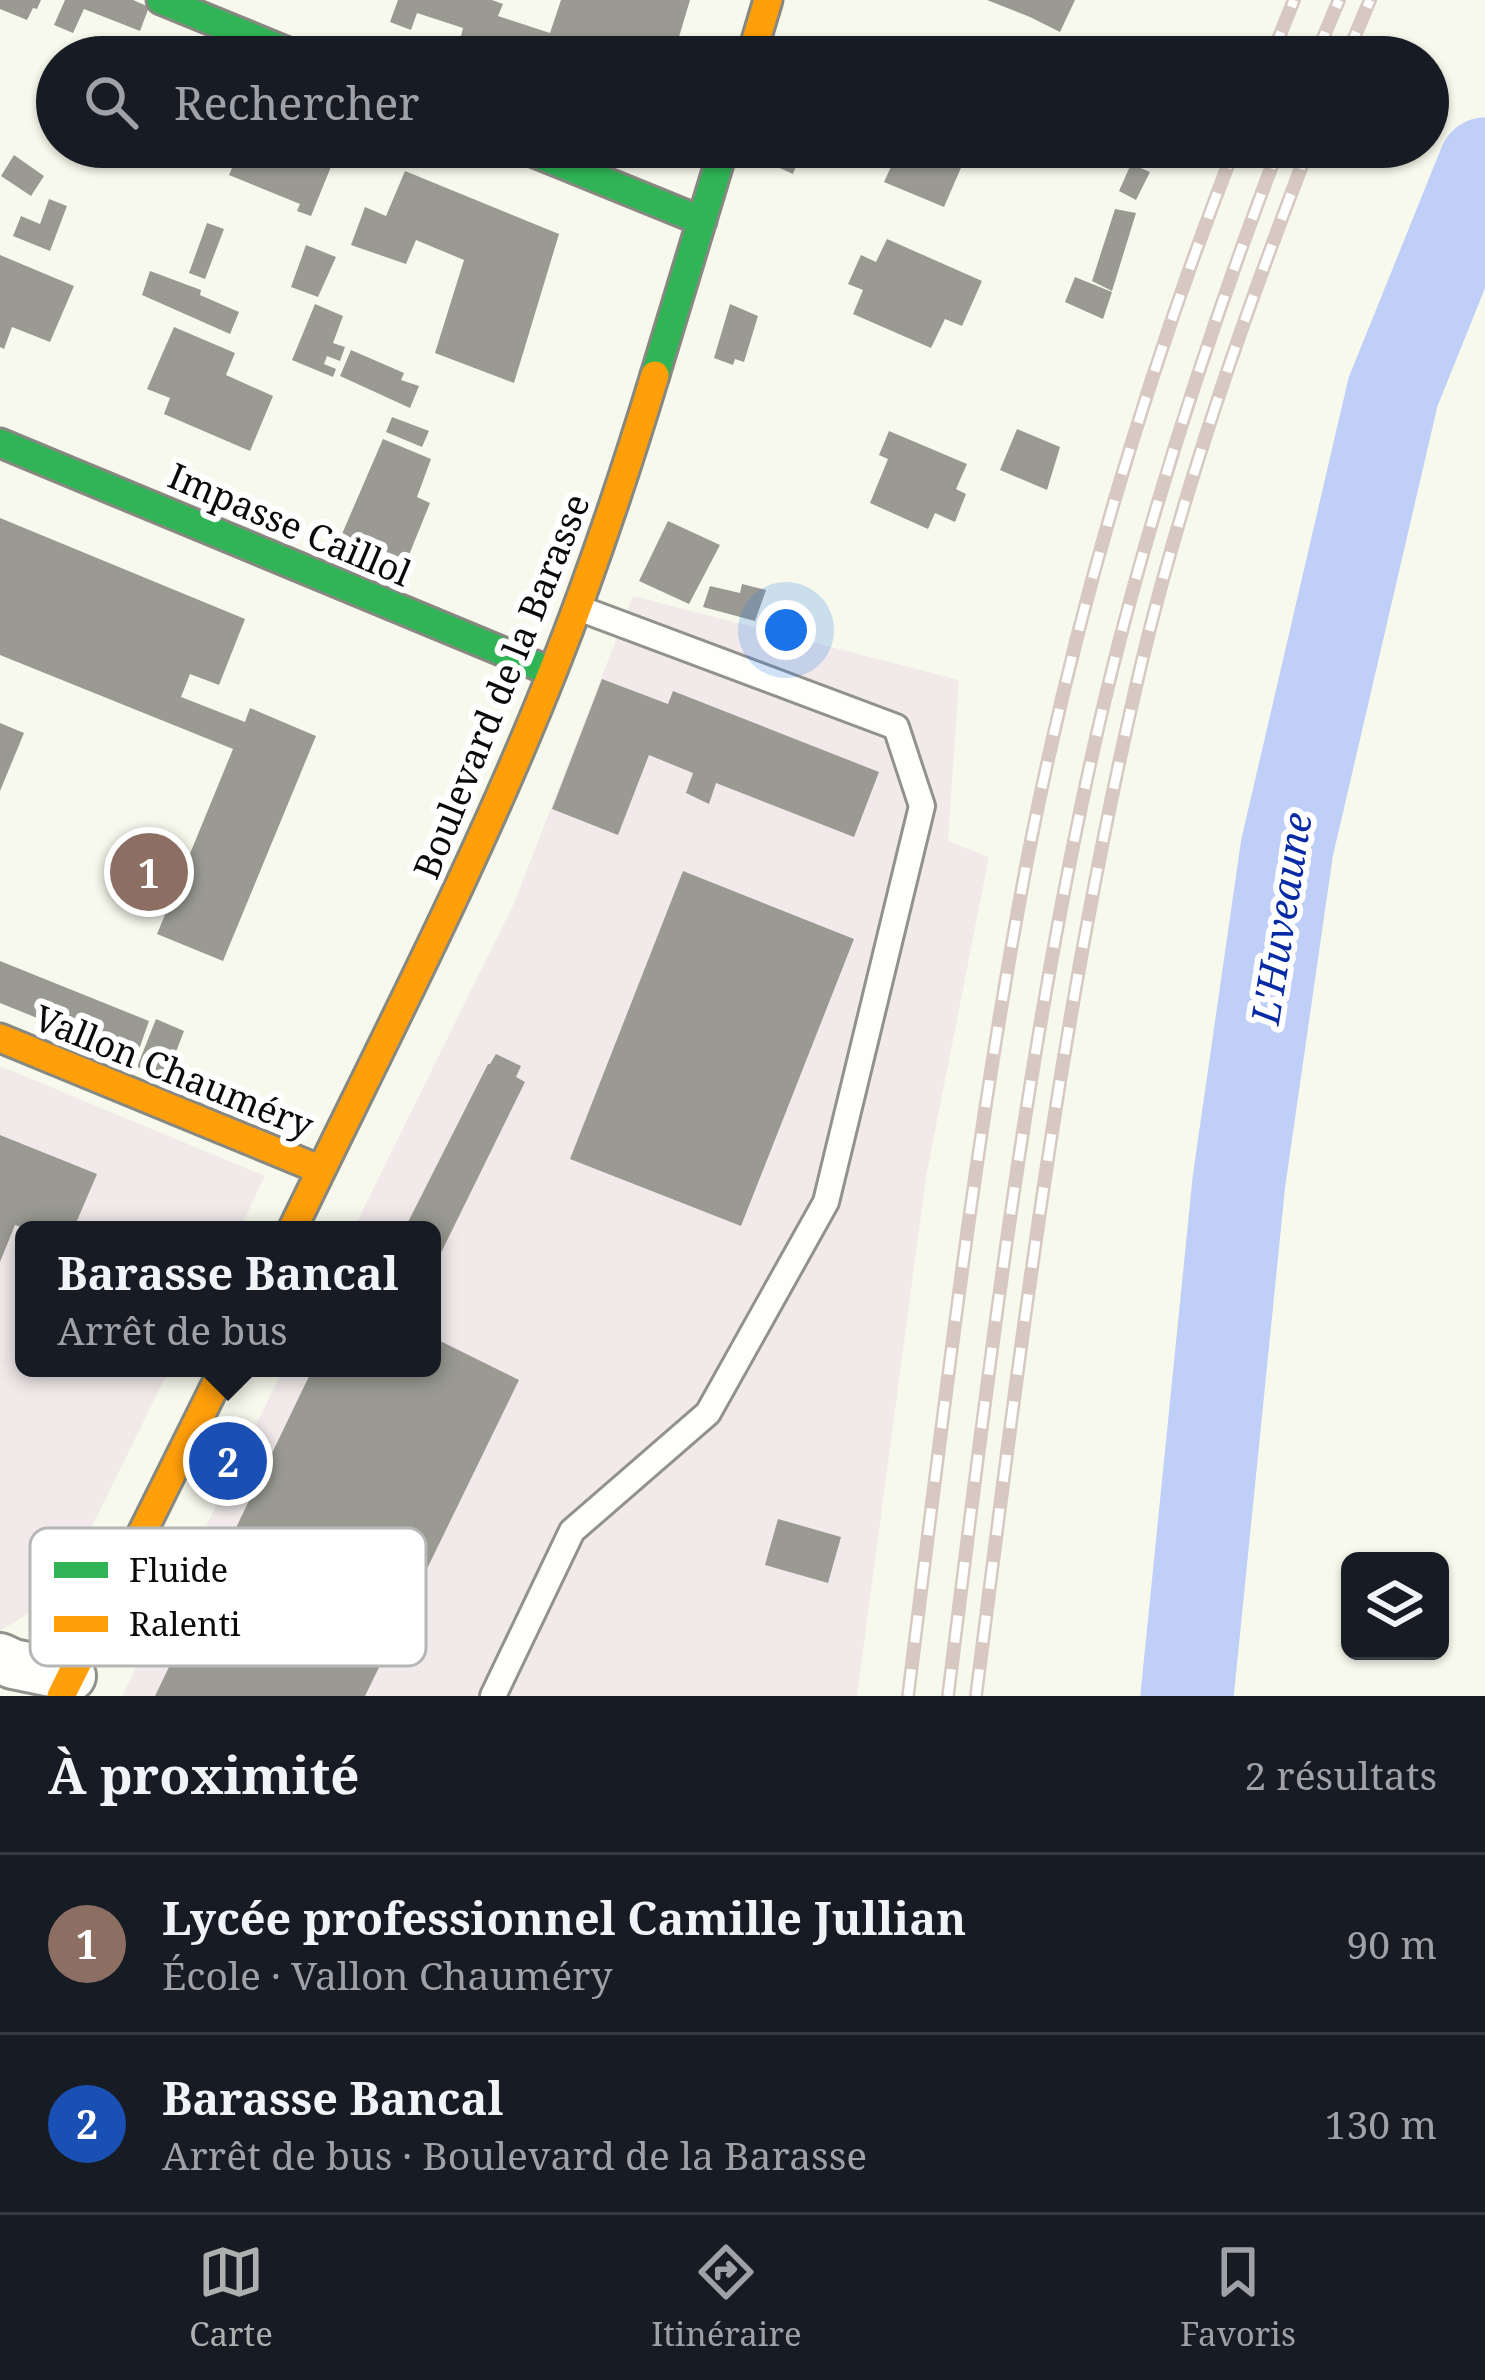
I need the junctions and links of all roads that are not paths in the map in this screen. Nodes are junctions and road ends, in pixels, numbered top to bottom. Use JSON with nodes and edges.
{"nodes":[{"id":1,"x":161,"y":0,"type":"edge"},
{"id":2,"x":767,"y":0,"type":"edge"},
{"id":3,"x":249,"y":36,"type":"edge"},
{"id":4,"x":757,"y":36,"type":"edge"},
{"id":5,"x":572,"y":168,"type":"edge"},
{"id":6,"x":718,"y":168,"type":"edge"},
{"id":7,"x":702,"y":221,"type":"junction"},
{"id":8,"x":0,"y":443,"type":"edge"},
{"id":9,"x":577,"y":608,"type":"junction"},
{"id":10,"x":552,"y":672,"type":"junction"},
{"id":11,"x":0,"y":1038,"type":"edge"},
{"id":12,"x":321,"y":1170,"type":"junction"},
{"id":13,"x":296,"y":1221,"type":"edge"},
{"id":14,"x":220,"y":1377,"type":"edge"},
{"id":15,"x":145,"y":1528,"type":"edge"},
{"id":16,"x":0,"y":1658,"type":"edge"},
{"id":17,"x":66,"y":1686,"type":"edge"},
{"id":18,"x":493,"y":1696,"type":"edge"}],
"edges":[{"from":1,"to":3,"type":"street"},
{"from":2,"to":4,"type":"street"},
{"from":5,"to":7,"type":"street"},
{"from":6,"to":7,"type":"street","name":"Boulevard de la Barasse"},
{"from":7,"to":9,"type":"street","name":"Boulevard de la Barasse"},
{"from":8,"to":10,"type":"street","name":"Impasse Caillol"},
{"from":9,"to":10,"type":"street","name":"Boulevard de la Barasse"},
{"from":9,"to":18,"type":"lane"},
{"from":10,"to":12,"type":"street","name":"Boulevard de la Barasse"},
{"from":11,"to":12,"type":"street","name":"Vallon Chauméry"},
{"from":12,"to":13,"type":"street","name":"Boulevard de la Barasse"},
{"from":14,"to":15,"type":"street"},
{"from":16,"to":17,"type":"street"}]}
